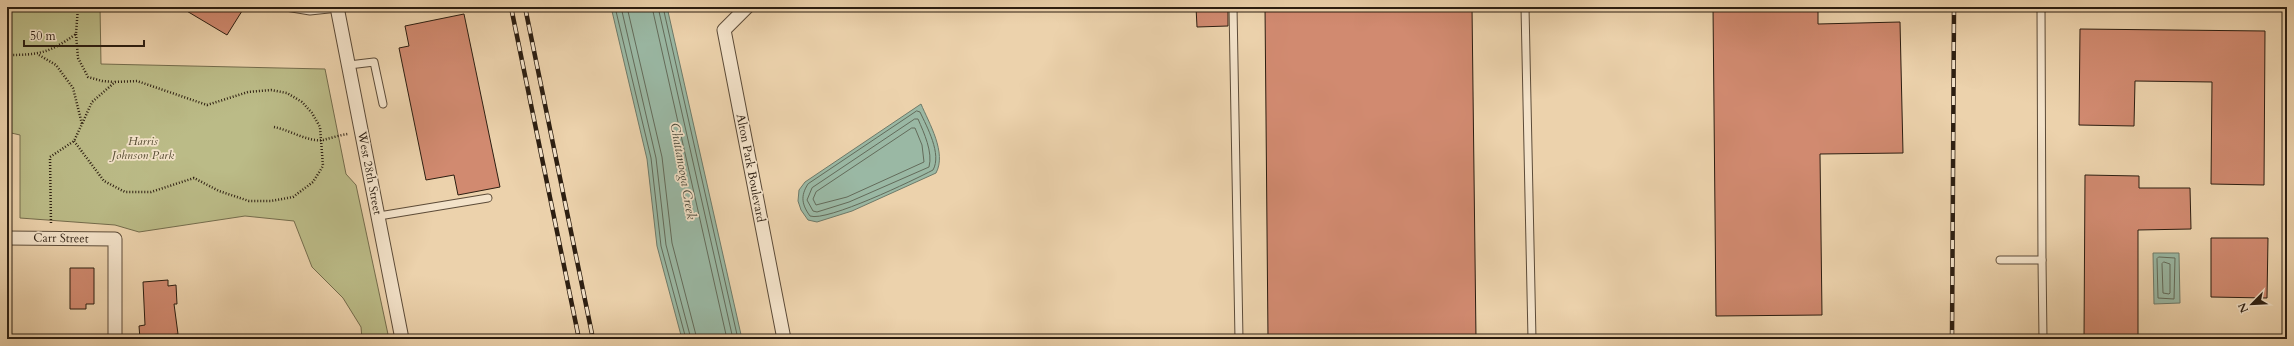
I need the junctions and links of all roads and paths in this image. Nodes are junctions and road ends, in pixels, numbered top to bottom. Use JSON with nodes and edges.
{"nodes":[{"id":1,"x":78,"y":7,"type":"edge"},
{"id":2,"x":286,"y":7,"type":"edge"},
{"id":3,"x":747,"y":7,"type":"edge"},
{"id":4,"x":1233,"y":7,"type":"edge"},
{"id":5,"x":1525,"y":7,"type":"edge"},
{"id":6,"x":2041,"y":7,"type":"edge"},
{"id":7,"x":338,"y":8,"type":"edge"},
{"id":8,"x":76,"y":34,"type":"junction"},
{"id":9,"x":7,"y":55,"type":"edge"},
{"id":10,"x":39,"y":55,"type":"junction"},
{"id":11,"x":349,"y":65,"type":"junction"},
{"id":12,"x":115,"y":82,"type":"junction"},
{"id":13,"x":383,"y":104,"type":"dead end"},
{"id":14,"x":82,"y":124,"type":"junction"},
{"id":15,"x":274,"y":127,"type":"dead end"},
{"id":16,"x":362,"y":131,"type":"junction"},
{"id":17,"x":322,"y":140,"type":"junction"},
{"id":18,"x":74,"y":141,"type":"junction"},
{"id":19,"x":488,"y":198,"type":"dead end"},
{"id":20,"x":379,"y":216,"type":"junction"},
{"id":21,"x":7,"y":238,"type":"edge"},
{"id":22,"x":51,"y":238,"type":"junction"},
{"id":23,"x":2000,"y":260,"type":"dead end"},
{"id":24,"x":2042,"y":260,"type":"junction"},
{"id":25,"x":115,"y":339,"type":"edge"},
{"id":26,"x":402,"y":339,"type":"edge"},
{"id":27,"x":784,"y":339,"type":"edge"},
{"id":28,"x":1239,"y":339,"type":"edge"},
{"id":29,"x":1532,"y":339,"type":"edge"},
{"id":30,"x":2043,"y":339,"type":"edge"}],
"edges":[{"from":1,"to":8,"type":"path"},
{"from":2,"to":7,"type":"lane"},
{"from":3,"to":27,"type":"street","name":"Alton Park Boulevard"},
{"from":4,"to":28,"type":"lane"},
{"from":5,"to":29,"type":"lane"},
{"from":6,"to":24,"type":"lane"},
{"from":7,"to":11,"type":"street","name":"West 28th Street"},
{"from":8,"to":10,"type":"path"},
{"from":8,"to":12,"type":"path"},
{"from":9,"to":10,"type":"path"},
{"from":10,"to":14,"type":"path"},
{"from":11,"to":13,"type":"lane"},
{"from":11,"to":16,"type":"street","name":"West 28th Street"},
{"from":12,"to":14,"type":"path"},
{"from":12,"to":17,"type":"path"},
{"from":14,"to":18,"type":"path"},
{"from":15,"to":17,"type":"path"},
{"from":16,"to":17,"type":"path"},
{"from":16,"to":20,"type":"street","name":"West 28th Street"},
{"from":17,"to":18,"type":"path"},
{"from":18,"to":22,"type":"path"},
{"from":19,"to":20,"type":"lane"},
{"from":20,"to":26,"type":"street","name":"West 28th Street"},
{"from":21,"to":22,"type":"street","name":"Carr Street"},
{"from":22,"to":25,"type":"street","name":"Carr Street"},
{"from":23,"to":24,"type":"lane"},
{"from":24,"to":30,"type":"lane"}]}
